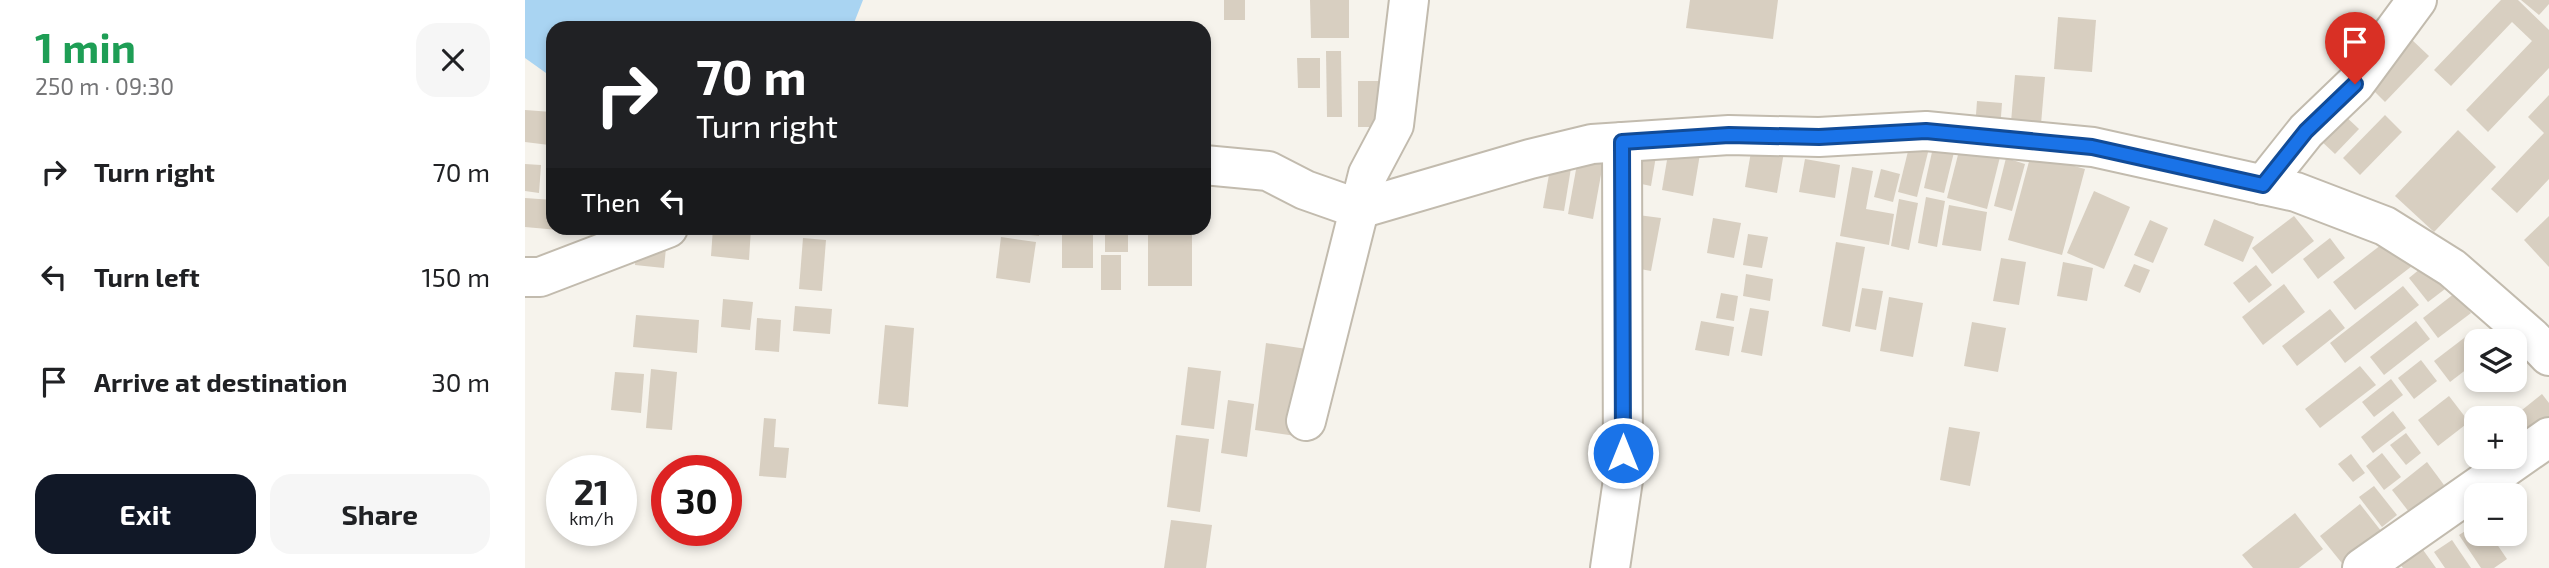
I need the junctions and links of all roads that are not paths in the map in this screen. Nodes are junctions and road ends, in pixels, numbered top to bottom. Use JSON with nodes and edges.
{"nodes":[{"id":1,"x":1409,"y":0,"type":"edge"},
{"id":2,"x":2417,"y":0,"type":"edge"},
{"id":3,"x":1622,"y":142,"type":"junction"},
{"id":4,"x":1211,"y":166,"type":"edge"},
{"id":5,"x":2263,"y":185,"type":"junction"},
{"id":6,"x":1359,"y":208,"type":"junction"},
{"id":7,"x":650,"y":235,"type":"edge"},
{"id":8,"x":525,"y":277,"type":"edge"},
{"id":9,"x":2543,"y":339,"type":"edge"},
{"id":10,"x":1306,"y":421,"type":"dead end"},
{"id":11,"x":2549,"y":437,"type":"edge"},
{"id":12,"x":1610,"y":568,"type":"edge"},
{"id":13,"x":2361,"y":568,"type":"edge"}],
"edges":[{"from":1,"to":6,"type":"street"},
{"from":2,"to":5,"type":"street"},
{"from":3,"to":5,"type":"street"},
{"from":3,"to":6,"type":"street"},
{"from":3,"to":12,"type":"street"},
{"from":4,"to":6,"type":"street"},
{"from":5,"to":9,"type":"street"},
{"from":6,"to":10,"type":"street"},
{"from":7,"to":8,"type":"street"},
{"from":11,"to":13,"type":"street"}]}
